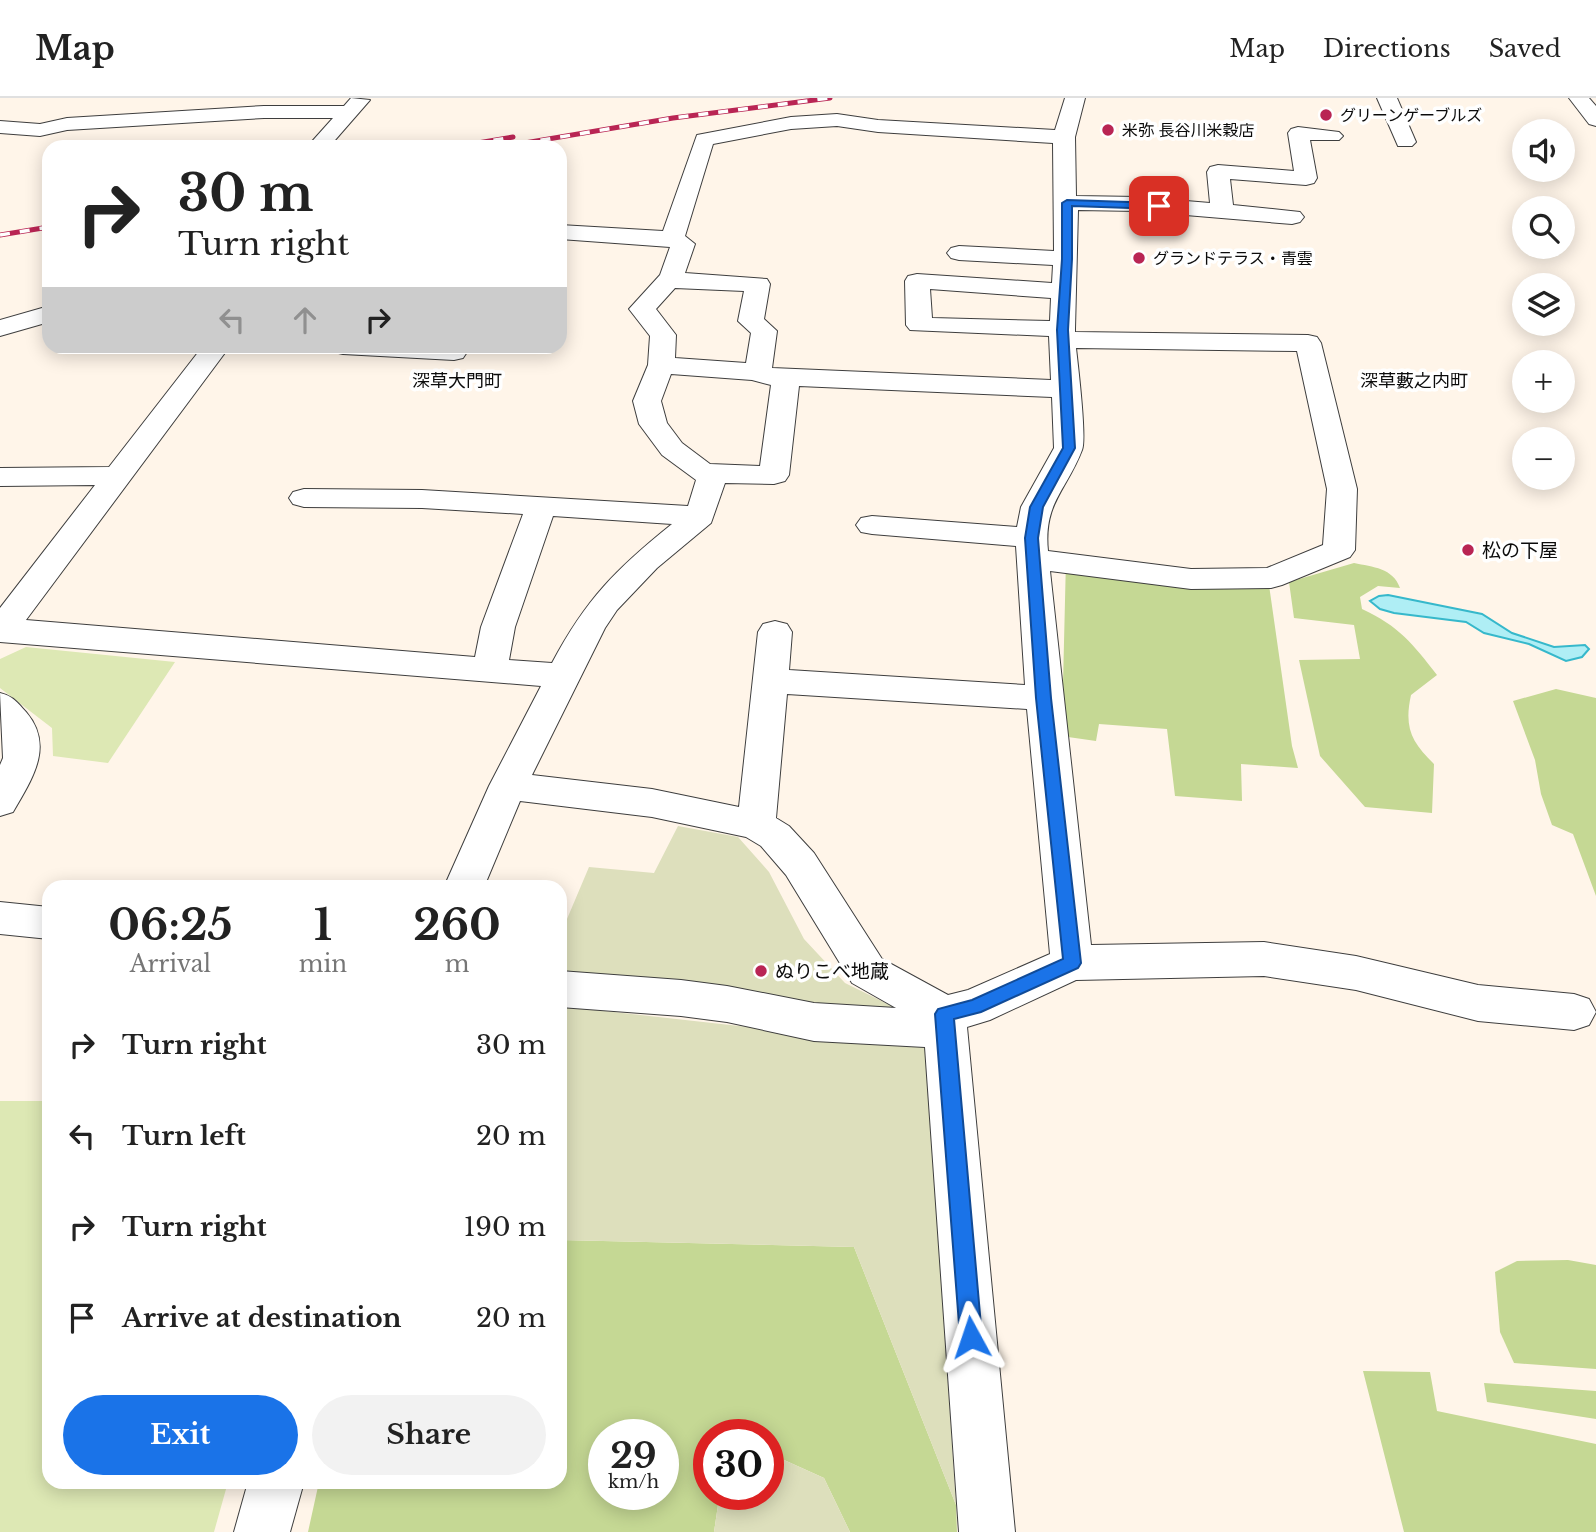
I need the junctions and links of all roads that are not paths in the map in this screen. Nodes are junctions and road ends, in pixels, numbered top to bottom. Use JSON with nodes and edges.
{"nodes":[{"id":1,"x":1075,"y":98,"type":"edge"},
{"id":2,"x":1387,"y":98,"type":"edge"},
{"id":3,"x":1579,"y":98,"type":"edge"},
{"id":4,"x":355,"y":105,"type":"edge"},
{"id":5,"x":1596,"y":120,"type":"edge"},
{"id":6,"x":0,"y":127,"type":"edge"},
{"id":7,"x":1332,"y":136,"type":"dead end"},
{"id":8,"x":1064,"y":137,"type":"junction"},
{"id":9,"x":324,"y":140,"type":"edge"},
{"id":10,"x":1405,"y":142,"type":"dead end"},
{"id":11,"x":1067,"y":203,"type":"junction"},
{"id":12,"x":1222,"y":212,"type":"junction"},
{"id":13,"x":1292,"y":217,"type":"dead end"},
{"id":14,"x":567,"y":232,"type":"edge"},
{"id":15,"x":671,"y":239,"type":"junction"},
{"id":16,"x":959,"y":253,"type":"dead end"},
{"id":17,"x":1067,"y":259,"type":"junction"},
{"id":18,"x":668,"y":280,"type":"junction"},
{"id":19,"x":1064,"y":291,"type":"junction"},
{"id":20,"x":12,"y":301,"type":"dead end"},
{"id":21,"x":42,"y":303,"type":"edge"},
{"id":22,"x":42,"y":316,"type":"edge"},
{"id":23,"x":0,"y":328,"type":"edge"},
{"id":24,"x":1063,"y":335,"type":"junction"},
{"id":25,"x":211,"y":354,"type":"edge"},
{"id":26,"x":661,"y":365,"type":"junction"},
{"id":27,"x":772,"y":375,"type":"junction"},
{"id":28,"x":1066,"y":389,"type":"junction"},
{"id":29,"x":713,"y":473,"type":"junction"},
{"id":30,"x":117,"y":476,"type":"junction"},
{"id":31,"x":0,"y":477,"type":"edge"},
{"id":32,"x":304,"y":498,"type":"dead end"},
{"id":33,"x":541,"y":507,"type":"junction"},
{"id":34,"x":700,"y":516,"type":"junction"},
{"id":35,"x":872,"y":525,"type":"dead end"},
{"id":36,"x":1033,"y":548,"type":"junction"},
{"id":37,"x":1,"y":630,"type":"edge"},
{"id":38,"x":775,"y":632,"type":"dead end"},
{"id":39,"x":490,"y":670,"type":"junction"},
{"id":40,"x":562,"y":676,"type":"junction"},
{"id":41,"x":769,"y":681,"type":"junction"},
{"id":42,"x":1044,"y":698,"type":"junction"},
{"id":43,"x":0,"y":705,"type":"edge"},
{"id":44,"x":508,"y":786,"type":"junction"},
{"id":45,"x":0,"y":802,"type":"edge"},
{"id":46,"x":756,"y":825,"type":"junction"},
{"id":47,"x":467,"y":880,"type":"edge"},
{"id":48,"x":0,"y":918,"type":"edge"},
{"id":49,"x":42,"y":922,"type":"edge"},
{"id":50,"x":1072,"y":963,"type":"junction"},
{"id":51,"x":567,"y":990,"type":"edge"},
{"id":52,"x":1574,"y":1012,"type":"dead end"},
{"id":53,"x":945,"y":1022,"type":"junction"},
{"id":54,"x":274,"y":1489,"type":"edge"},
{"id":55,"x":262,"y":1532,"type":"edge"},
{"id":56,"x":987,"y":1532,"type":"edge"}],
"edges":[{"from":1,"to":8,"type":"street"},
{"from":2,"to":10,"type":"street"},
{"from":3,"to":5,"type":"street"},
{"from":4,"to":6,"type":"street"},
{"from":4,"to":9,"type":"street"},
{"from":7,"to":12,"type":"street"},
{"from":8,"to":11,"type":"street"},
{"from":8,"to":15,"type":"street"},
{"from":11,"to":12,"type":"street"},
{"from":11,"to":17,"type":"street"},
{"from":12,"to":13,"type":"street"},
{"from":14,"to":15,"type":"street"},
{"from":15,"to":18,"type":"street"},
{"from":16,"to":17,"type":"street"},
{"from":17,"to":19,"type":"street"},
{"from":18,"to":26,"type":"street"},
{"from":18,"to":27,"type":"street"},
{"from":19,"to":24,"type":"street"},
{"from":19,"to":24,"type":"street"},
{"from":20,"to":21,"type":"street"},
{"from":22,"to":23,"type":"street"},
{"from":24,"to":28,"type":"street"},
{"from":24,"to":36,"type":"street"},
{"from":25,"to":30,"type":"street"},
{"from":26,"to":27,"type":"street"},
{"from":26,"to":29,"type":"street"},
{"from":27,"to":28,"type":"street"},
{"from":27,"to":29,"type":"street"},
{"from":28,"to":36,"type":"street"},
{"from":29,"to":34,"type":"street"},
{"from":30,"to":31,"type":"street"},
{"from":30,"to":37,"type":"street"},
{"from":32,"to":33,"type":"street"},
{"from":33,"to":34,"type":"street"},
{"from":33,"to":39,"type":"street"},
{"from":34,"to":40,"type":"street"},
{"from":35,"to":36,"type":"street"},
{"from":36,"to":42,"type":"street"},
{"from":37,"to":39,"type":"street"},
{"from":38,"to":41,"type":"street"},
{"from":39,"to":40,"type":"street"},
{"from":40,"to":44,"type":"street"},
{"from":41,"to":42,"type":"street"},
{"from":41,"to":46,"type":"street"},
{"from":42,"to":50,"type":"street"},
{"from":43,"to":45,"type":"street"},
{"from":44,"to":46,"type":"street"},
{"from":44,"to":47,"type":"street"},
{"from":46,"to":53,"type":"street"},
{"from":48,"to":49,"type":"street"},
{"from":50,"to":52,"type":"street"},
{"from":50,"to":53,"type":"street"},
{"from":51,"to":53,"type":"street"},
{"from":53,"to":56,"type":"street"},
{"from":54,"to":55,"type":"street"}]}
